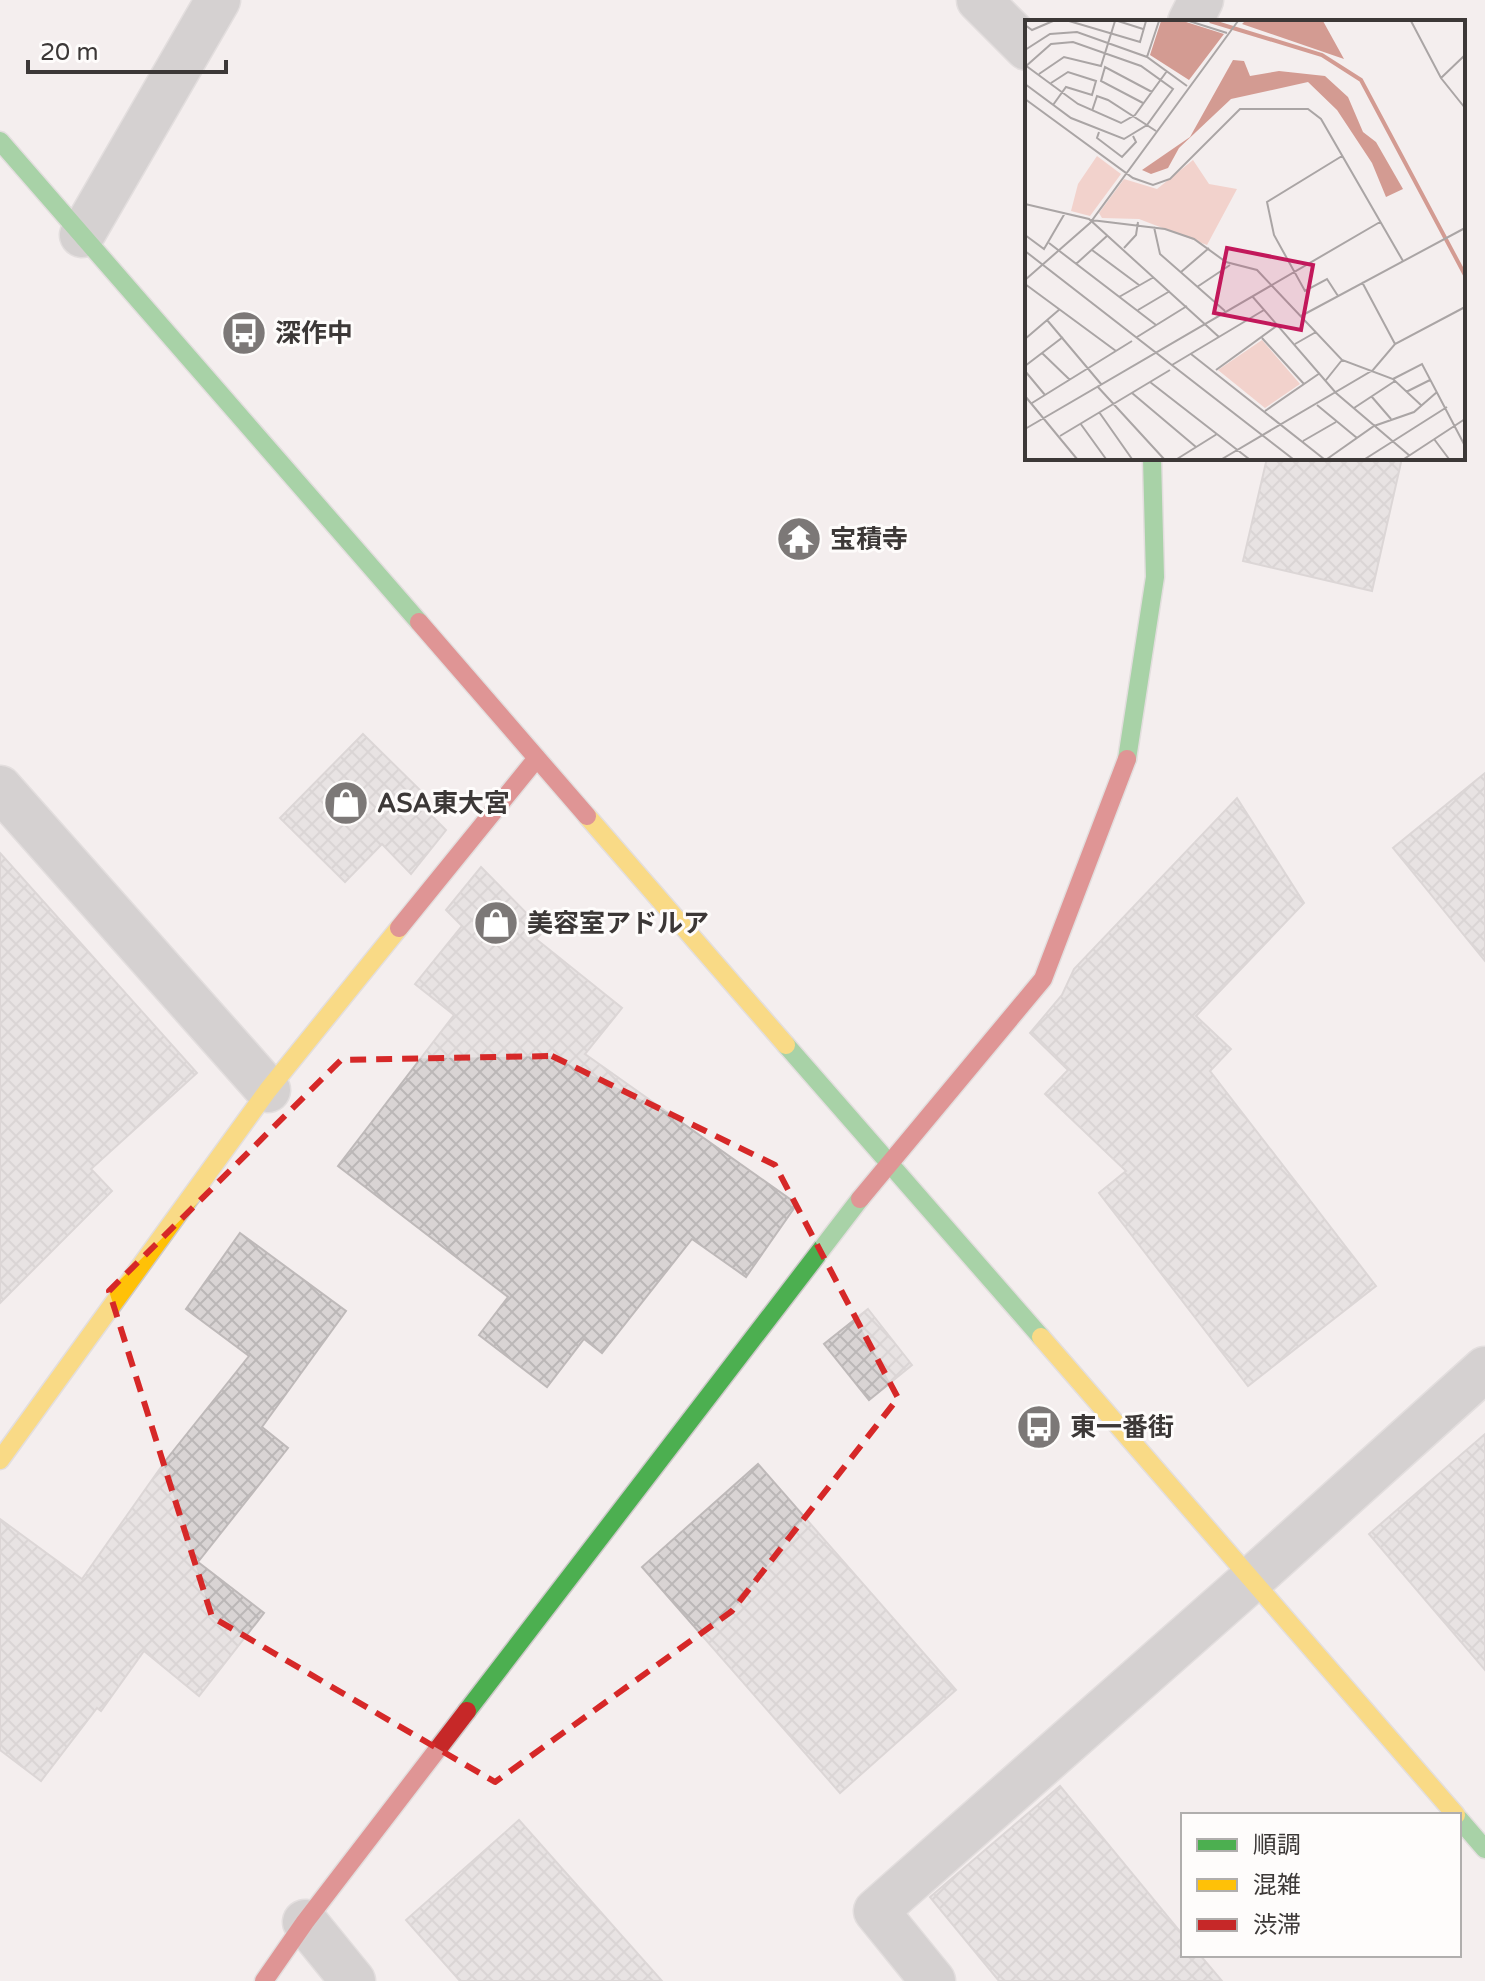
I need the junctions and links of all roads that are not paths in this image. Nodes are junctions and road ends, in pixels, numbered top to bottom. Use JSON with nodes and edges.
{"nodes":[{"id":1,"x":218,"y":0,"type":"edge"},
{"id":2,"x":979,"y":0,"type":"edge"},
{"id":3,"x":1201,"y":0,"type":"edge"},
{"id":4,"x":1191,"y":20,"type":"edge"},
{"id":5,"x":1025,"y":46,"type":"edge"},
{"id":6,"x":0,"y":141,"type":"edge"},
{"id":7,"x":82,"y":235,"type":"junction"},
{"id":8,"x":1152,"y":460,"type":"edge"},
{"id":9,"x":537,"y":758,"type":"junction"},
{"id":10,"x":0,"y":788,"type":"edge"},
{"id":11,"x":268,"y":1090,"type":"junction"},
{"id":12,"x":888,"y":1163,"type":"junction"},
{"id":13,"x":1485,"y":1369,"type":"edge"},
{"id":14,"x":0,"y":1460,"type":"edge"},
{"id":15,"x":1251,"y":1580,"type":"junction"},
{"id":16,"x":1454,"y":1813,"type":"edge"},
{"id":17,"x":1461,"y":1822,"type":"edge"},
{"id":18,"x":1485,"y":1849,"type":"edge"},
{"id":19,"x":305,"y":1922,"type":"junction"},
{"id":20,"x":264,"y":1981,"type":"edge"},
{"id":21,"x":353,"y":1981,"type":"edge"},
{"id":22,"x":933,"y":1981,"type":"edge"}],
"edges":[{"from":1,"to":7,"type":"street"},
{"from":2,"to":5,"type":"street"},
{"from":3,"to":4,"type":"street"},
{"from":6,"to":7,"type":"street"},
{"from":7,"to":9,"type":"street"},
{"from":8,"to":12,"type":"street"},
{"from":9,"to":11,"type":"street"},
{"from":9,"to":12,"type":"street"},
{"from":10,"to":11,"type":"street"},
{"from":11,"to":14,"type":"street"},
{"from":12,"to":15,"type":"street"},
{"from":12,"to":19,"type":"street"},
{"from":13,"to":15,"type":"street"},
{"from":15,"to":16,"type":"street"},
{"from":15,"to":22,"type":"street"},
{"from":17,"to":18,"type":"street"},
{"from":19,"to":20,"type":"street"},
{"from":19,"to":21,"type":"street"}]}
